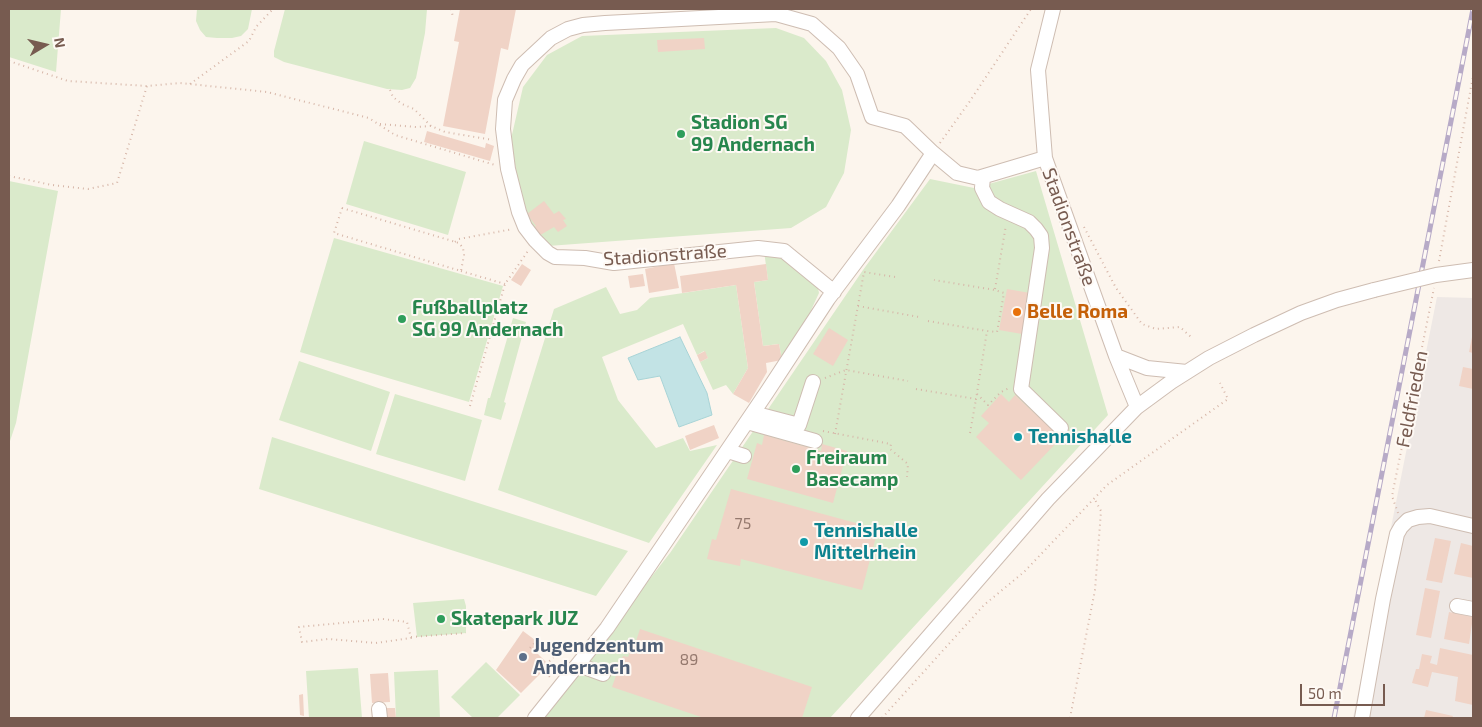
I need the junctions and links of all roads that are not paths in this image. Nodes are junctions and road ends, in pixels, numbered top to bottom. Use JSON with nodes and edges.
{"nodes":[{"id":1,"x":1052,"y":9,"type":"edge"},
{"id":2,"x":933,"y":153,"type":"junction"},
{"id":3,"x":1045,"y":158,"type":"junction"},
{"id":4,"x":983,"y":177,"type":"junction"},
{"id":5,"x":1473,"y":270,"type":"edge"},
{"id":6,"x":834,"y":292,"type":"junction"},
{"id":7,"x":1116,"y":356,"type":"junction"},
{"id":8,"x":1188,"y":372,"type":"junction"},
{"id":9,"x":813,"y":382,"type":"road end"},
{"id":10,"x":1137,"y":407,"type":"junction"},
{"id":11,"x":750,"y":418,"type":"junction"},
{"id":12,"x":1061,"y":428,"type":"dead end"},
{"id":13,"x":815,"y":440,"type":"dead end"},
{"id":14,"x":728,"y":450,"type":"junction"},
{"id":15,"x":744,"y":456,"type":"dead end"},
{"id":16,"x":1473,"y":526,"type":"edge"},
{"id":17,"x":1457,"y":606,"type":"dead end"},
{"id":18,"x":1473,"y":609,"type":"edge"},
{"id":19,"x":580,"y":663,"type":"junction"},
{"id":20,"x":603,"y":674,"type":"dead end"},
{"id":21,"x":535,"y":718,"type":"edge"},
{"id":22,"x":858,"y":718,"type":"edge"},
{"id":23,"x":1362,"y":718,"type":"edge"}],
"edges":[{"from":1,"to":3,"type":"street","name":"Stadionstraße"},
{"from":2,"to":4,"type":"street","name":"Stadionstraße"},
{"from":2,"to":6,"type":"street"},
{"from":2,"to":6,"type":"street","name":"Stadionstraße"},
{"from":3,"to":4,"type":"street","name":"Stadionstraße"},
{"from":3,"to":7,"type":"street","name":"Stadionstraße"},
{"from":4,"to":12,"type":"street"},
{"from":5,"to":8,"type":"street","bridge":true},
{"from":6,"to":11,"type":"street"},
{"from":7,"to":8,"type":"street"},
{"from":7,"to":10,"type":"street","name":"Stadionstraße"},
{"from":8,"to":10,"type":"street"},
{"from":9,"to":11,"type":"street"},
{"from":10,"to":22,"type":"street"},
{"from":11,"to":13,"type":"street"},
{"from":11,"to":14,"type":"street"},
{"from":14,"to":15,"type":"street"},
{"from":14,"to":19,"type":"street"},
{"from":16,"to":23,"type":"street"},
{"from":17,"to":18,"type":"street"},
{"from":19,"to":20,"type":"street"},
{"from":19,"to":21,"type":"street"}]}
